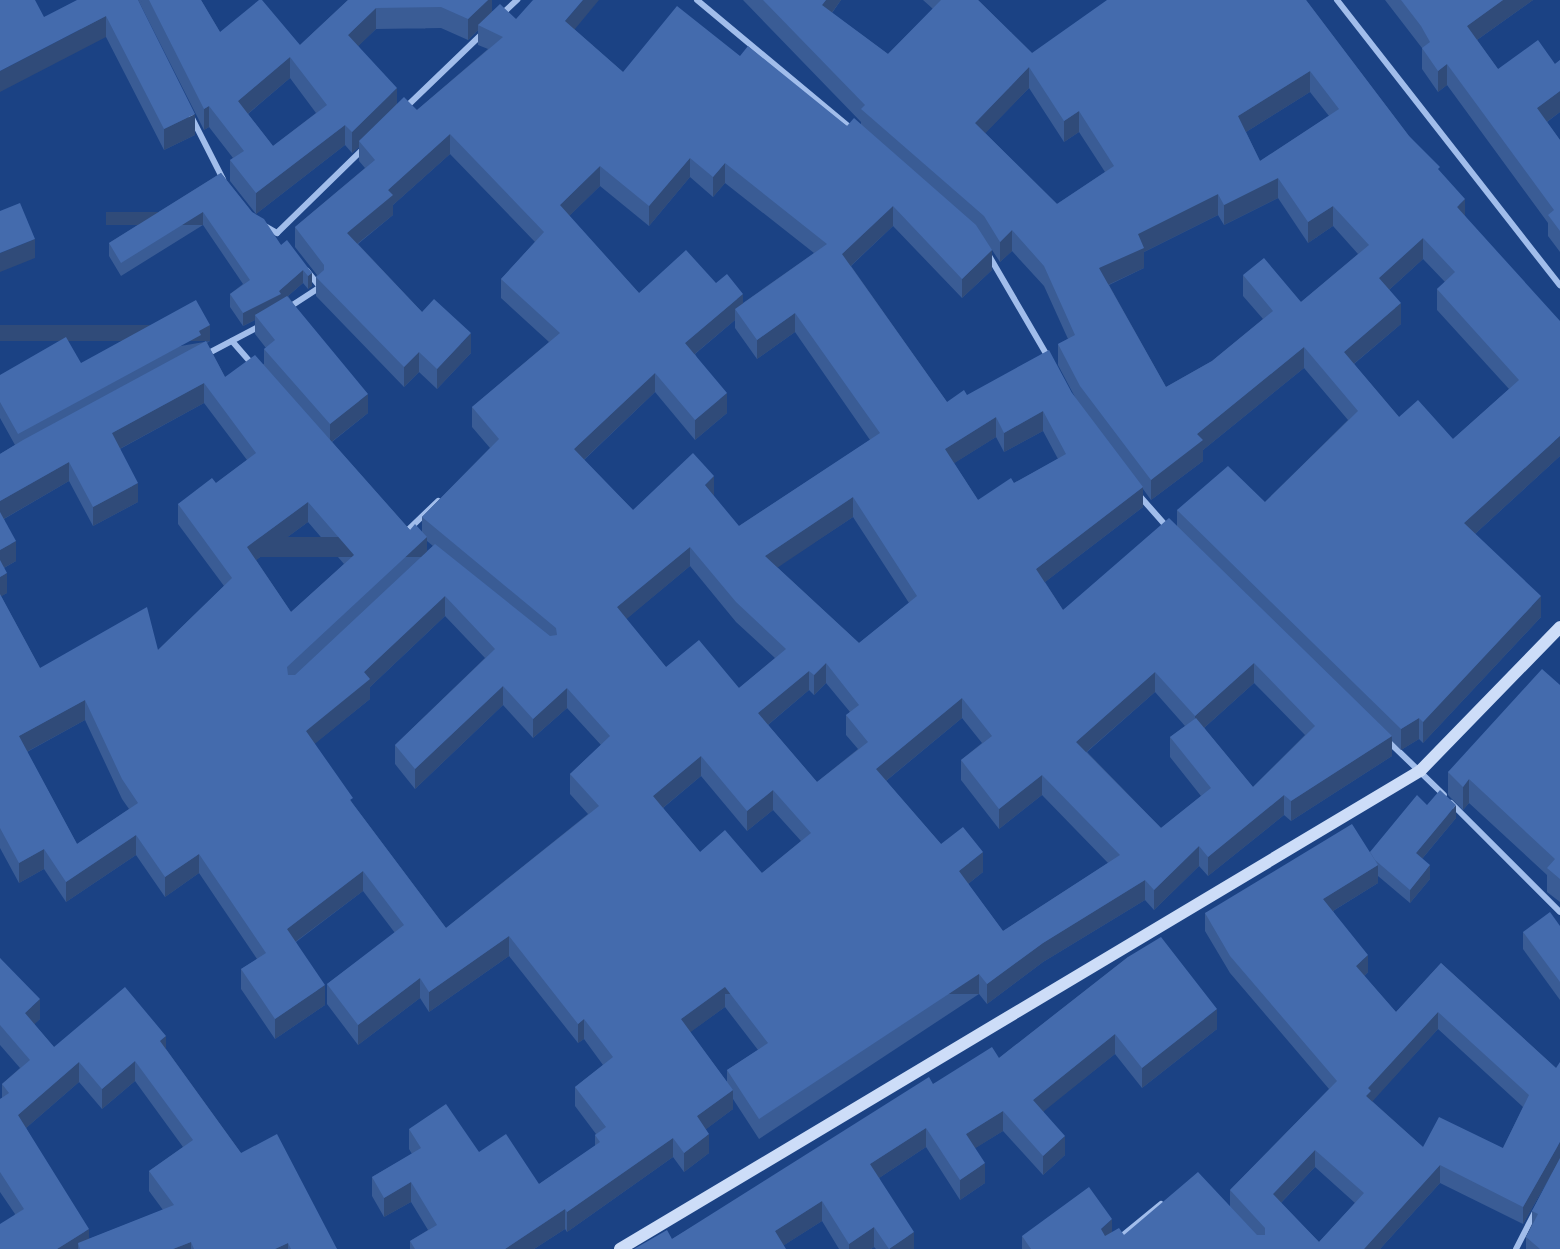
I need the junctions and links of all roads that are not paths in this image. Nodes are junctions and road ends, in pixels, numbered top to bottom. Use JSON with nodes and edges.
{"nodes":[{"id":1,"x":517,"y":0,"type":"edge"},
{"id":2,"x":697,"y":0,"type":"edge"},
{"id":3,"x":1337,"y":0,"type":"edge"},
{"id":4,"x":500,"y":17,"type":"edge"},
{"id":5,"x":491,"y":25,"type":"edge"},
{"id":6,"x":187,"y":106,"type":"edge"},
{"id":7,"x":397,"y":116,"type":"edge"},
{"id":8,"x":861,"y":137,"type":"edge"},
{"id":9,"x":371,"y":141,"type":"edge"},
{"id":10,"x":230,"y":192,"type":"edge"},
{"id":11,"x":256,"y":222,"type":"edge"},
{"id":12,"x":277,"y":233,"type":"junction"},
{"id":13,"x":980,"y":241,"type":"edge"},
{"id":14,"x":285,"y":242,"type":"edge"},
{"id":15,"x":299,"y":260,"type":"edge"},
{"id":16,"x":1560,"y":285,"type":"edge"},
{"id":17,"x":284,"y":311,"type":"edge"},
{"id":18,"x":266,"y":322,"type":"edge"},
{"id":19,"x":232,"y":341,"type":"junction"},
{"id":20,"x":200,"y":358,"type":"edge"},
{"id":21,"x":1055,"y":370,"type":"edge"},
{"id":22,"x":263,"y":376,"type":"edge"},
{"id":23,"x":1134,"y":490,"type":"edge"},
{"id":24,"x":449,"y":491,"type":"edge"},
{"id":25,"x":400,"y":521,"type":"edge"},
{"id":26,"x":408,"y":530,"type":"junction"},
{"id":27,"x":1173,"y":533,"type":"edge"},
{"id":28,"x":415,"y":537,"type":"edge"},
{"id":29,"x":1560,"y":627,"type":"edge"},
{"id":30,"x":1377,"y":730,"type":"edge"},
{"id":31,"x":1420,"y":771,"type":"junction"},
{"id":32,"x":1560,"y":912,"type":"edge"},
{"id":33,"x":1167,"y":1198,"type":"edge"},
{"id":34,"x":1538,"y":1206,"type":"edge"},
{"id":35,"x":620,"y":1249,"type":"edge"},
{"id":36,"x":1106,"y":1249,"type":"edge"},
{"id":37,"x":1516,"y":1249,"type":"edge"}],
"edges":[{"from":1,"to":4,"type":"street"},
{"from":2,"to":8,"type":"street"},
{"from":3,"to":16,"type":"street"},
{"from":5,"to":7,"type":"street"},
{"from":6,"to":10,"type":"street"},
{"from":9,"to":12,"type":"street"},
{"from":11,"to":12,"type":"street"},
{"from":12,"to":14,"type":"street"},
{"from":13,"to":21,"type":"street"},
{"from":15,"to":17,"type":"street"},
{"from":18,"to":19,"type":"street"},
{"from":19,"to":20,"type":"street"},
{"from":19,"to":22,"type":"street"},
{"from":23,"to":27,"type":"street"},
{"from":24,"to":26,"type":"street"},
{"from":25,"to":26,"type":"street"},
{"from":26,"to":28,"type":"street"},
{"from":29,"to":31,"type":"street"},
{"from":30,"to":31,"type":"street"},
{"from":31,"to":32,"type":"street"},
{"from":31,"to":35,"type":"street"},
{"from":33,"to":36,"type":"street"},
{"from":34,"to":37,"type":"street"}]}
